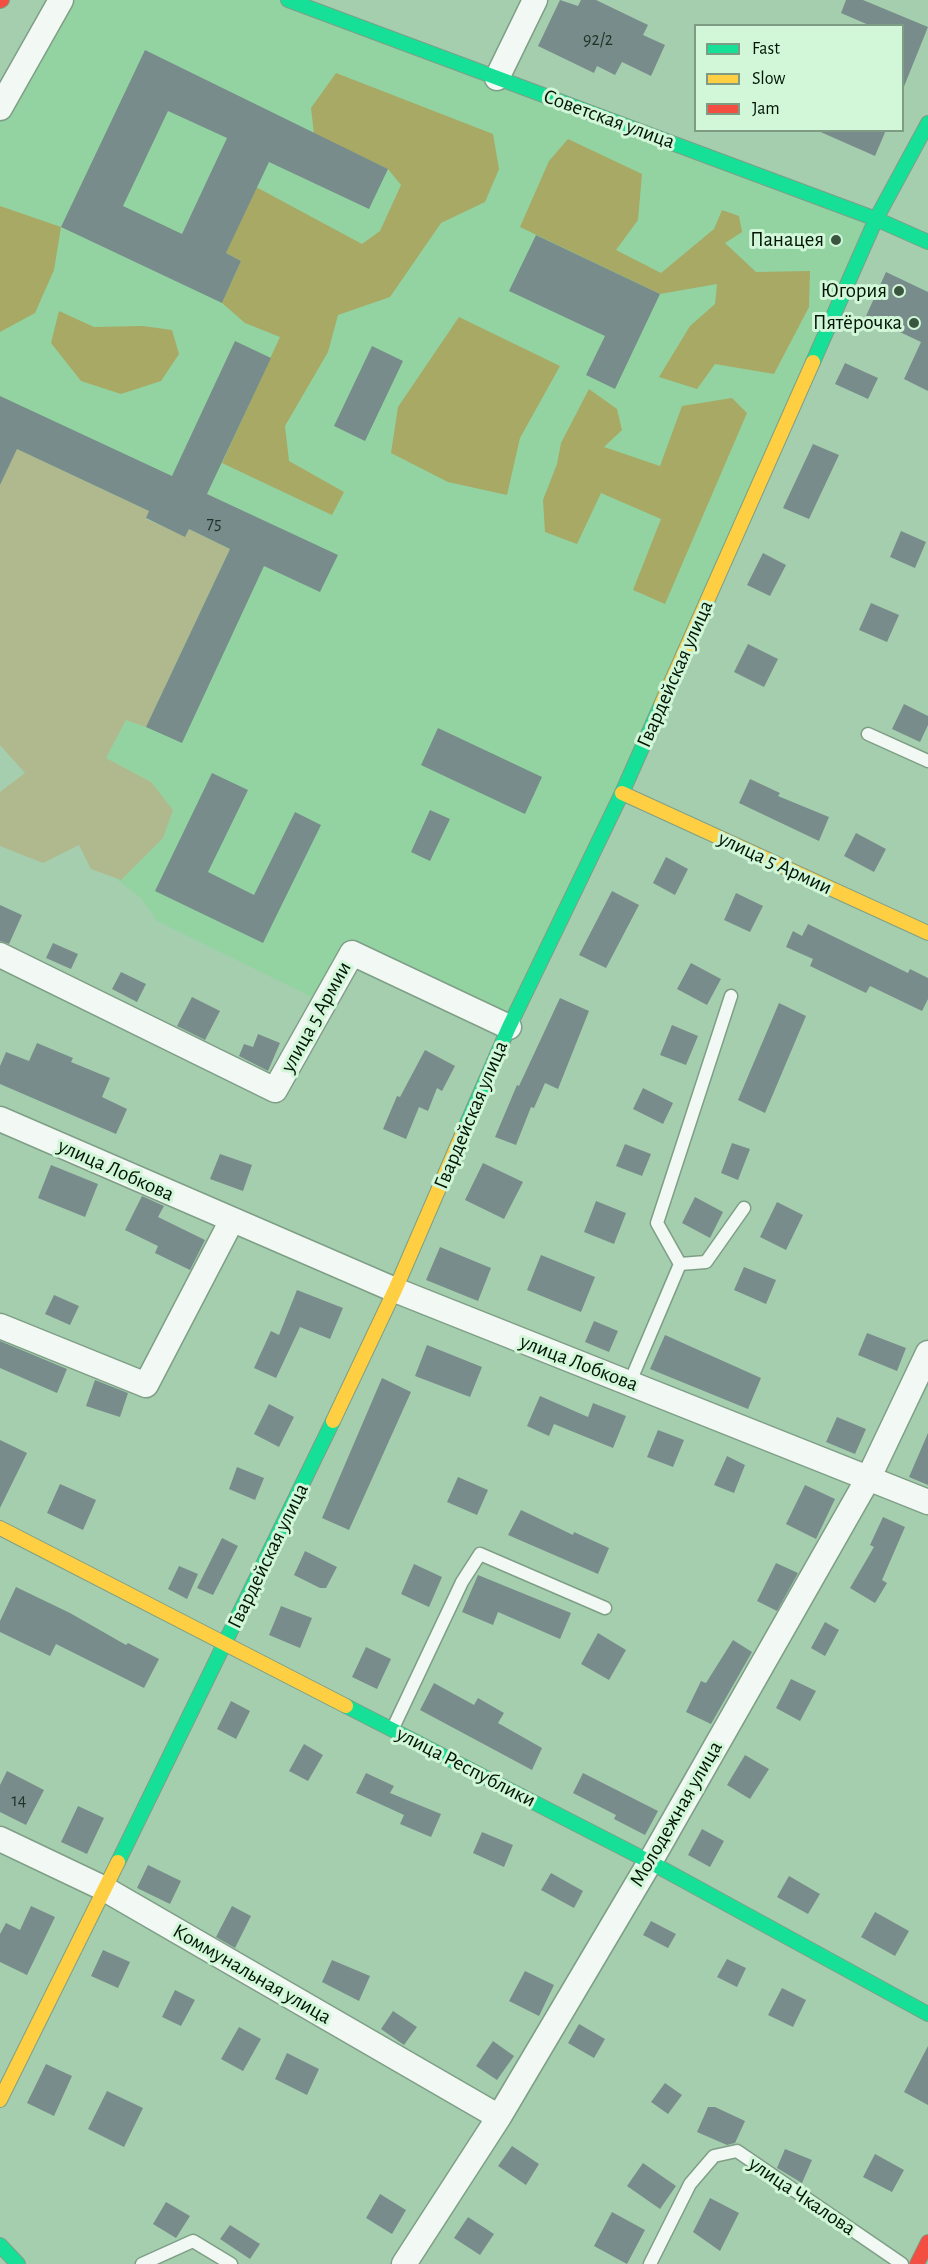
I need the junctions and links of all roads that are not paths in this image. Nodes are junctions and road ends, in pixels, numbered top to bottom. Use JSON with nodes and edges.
{"nodes":[{"id":1,"x":61,"y":0,"type":"edge"},
{"id":2,"x":288,"y":0,"type":"edge"},
{"id":3,"x":535,"y":0,"type":"edge"},
{"id":4,"x":496,"y":78,"type":"junction"},
{"id":5,"x":0,"y":108,"type":"edge"},
{"id":6,"x":928,"y":123,"type":"edge"},
{"id":7,"x":876,"y":219,"type":"junction"},
{"id":8,"x":928,"y":242,"type":"edge"},
{"id":9,"x":868,"y":734,"type":"dead end"},
{"id":10,"x":928,"y":761,"type":"edge"},
{"id":11,"x":622,"y":793,"type":"junction"},
{"id":12,"x":928,"y":933,"type":"edge"},
{"id":13,"x":0,"y":955,"type":"edge"},
{"id":14,"x":731,"y":996,"type":"dead end"},
{"id":15,"x":509,"y":1027,"type":"junction"},
{"id":16,"x":0,"y":1119,"type":"edge"},
{"id":17,"x":744,"y":1208,"type":"dead end"},
{"id":18,"x":231,"y":1220,"type":"junction"},
{"id":19,"x":680,"y":1264,"type":"junction"},
{"id":20,"x":395,"y":1290,"type":"junction"},
{"id":21,"x":0,"y":1326,"type":"edge"},
{"id":22,"x":928,"y":1353,"type":"edge"},
{"id":23,"x":630,"y":1383,"type":"junction"},
{"id":24,"x":869,"y":1477,"type":"junction"},
{"id":25,"x":928,"y":1502,"type":"edge"},
{"id":26,"x":0,"y":1528,"type":"edge"},
{"id":27,"x":605,"y":1608,"type":"dead end"},
{"id":28,"x":227,"y":1643,"type":"junction"},
{"id":29,"x":393,"y":1729,"type":"junction"},
{"id":30,"x":0,"y":1839,"type":"edge"},
{"id":31,"x":650,"y":1862,"type":"junction"},
{"id":32,"x":103,"y":1888,"type":"junction"},
{"id":33,"x":928,"y":2014,"type":"edge"},
{"id":34,"x":0,"y":2100,"type":"edge"},
{"id":35,"x":499,"y":2117,"type":"junction"},
{"id":36,"x":928,"y":2242,"type":"edge"},
{"id":37,"x":0,"y":2246,"type":"edge"},
{"id":38,"x":18,"y":2264,"type":"edge"},
{"id":39,"x":142,"y":2264,"type":"edge"},
{"id":40,"x":231,"y":2264,"type":"edge"},
{"id":41,"x":404,"y":2264,"type":"edge"},
{"id":42,"x":650,"y":2264,"type":"edge"},
{"id":43,"x":902,"y":2264,"type":"edge"},
{"id":44,"x":917,"y":2264,"type":"edge"}],
"edges":[{"from":1,"to":5,"type":"street"},
{"from":2,"to":4,"type":"main road","name":"Советская улица"},
{"from":3,"to":4,"type":"street"},
{"from":4,"to":7,"type":"main road","name":"Советская улица"},
{"from":6,"to":7,"type":"main road","name":"Гвардейская улица"},
{"from":7,"to":8,"type":"main road","name":"Советская улица"},
{"from":7,"to":11,"type":"main road","name":"Гвардейская улица"},
{"from":9,"to":10,"type":"lane"},
{"from":11,"to":12,"type":"main road","name":"улица 5 Армии"},
{"from":11,"to":15,"type":"main road","name":"Гвардейская улица"},
{"from":13,"to":15,"type":"street","name":"улица 5 Армии"},
{"from":14,"to":19,"type":"lane"},
{"from":15,"to":20,"type":"main road","name":"Гвардейская улица"},
{"from":16,"to":18,"type":"street","name":"улица Лобкова"},
{"from":17,"to":19,"type":"lane"},
{"from":18,"to":20,"type":"street","name":"улица Лобкова"},
{"from":18,"to":21,"type":"street"},
{"from":19,"to":23,"type":"lane"},
{"from":20,"to":23,"type":"street","name":"улица Лобкова"},
{"from":20,"to":28,"type":"main road","name":"Гвардейская улица"},
{"from":22,"to":24,"type":"street","name":"Молодежная улица"},
{"from":23,"to":24,"type":"street","name":"улица Лобкова"},
{"from":24,"to":25,"type":"street","name":"улица Лобкова"},
{"from":24,"to":31,"type":"street","name":"Молодежная улица"},
{"from":26,"to":28,"type":"main road","name":"улица Республики"},
{"from":27,"to":29,"type":"lane"},
{"from":28,"to":29,"type":"main road","name":"улица Республики"},
{"from":28,"to":32,"type":"main road","name":"Гвардейская улица"},
{"from":29,"to":31,"type":"main road","name":"улица Республики"},
{"from":30,"to":32,"type":"street","name":"Коммунальная улица"},
{"from":31,"to":33,"type":"main road","name":"улица Республики"},
{"from":31,"to":35,"type":"street","name":"Молодежная улица"},
{"from":32,"to":34,"type":"main road","name":"Гвардейская улица"},
{"from":32,"to":35,"type":"street","name":"Коммунальная улица"},
{"from":35,"to":41,"type":"street","name":"Молодежная улица"},
{"from":36,"to":44,"type":"main road"},
{"from":37,"to":38,"type":"main road"},
{"from":39,"to":40,"type":"lane"},
{"from":42,"to":43,"type":"lane","name":"улица Чкалова"}]}
